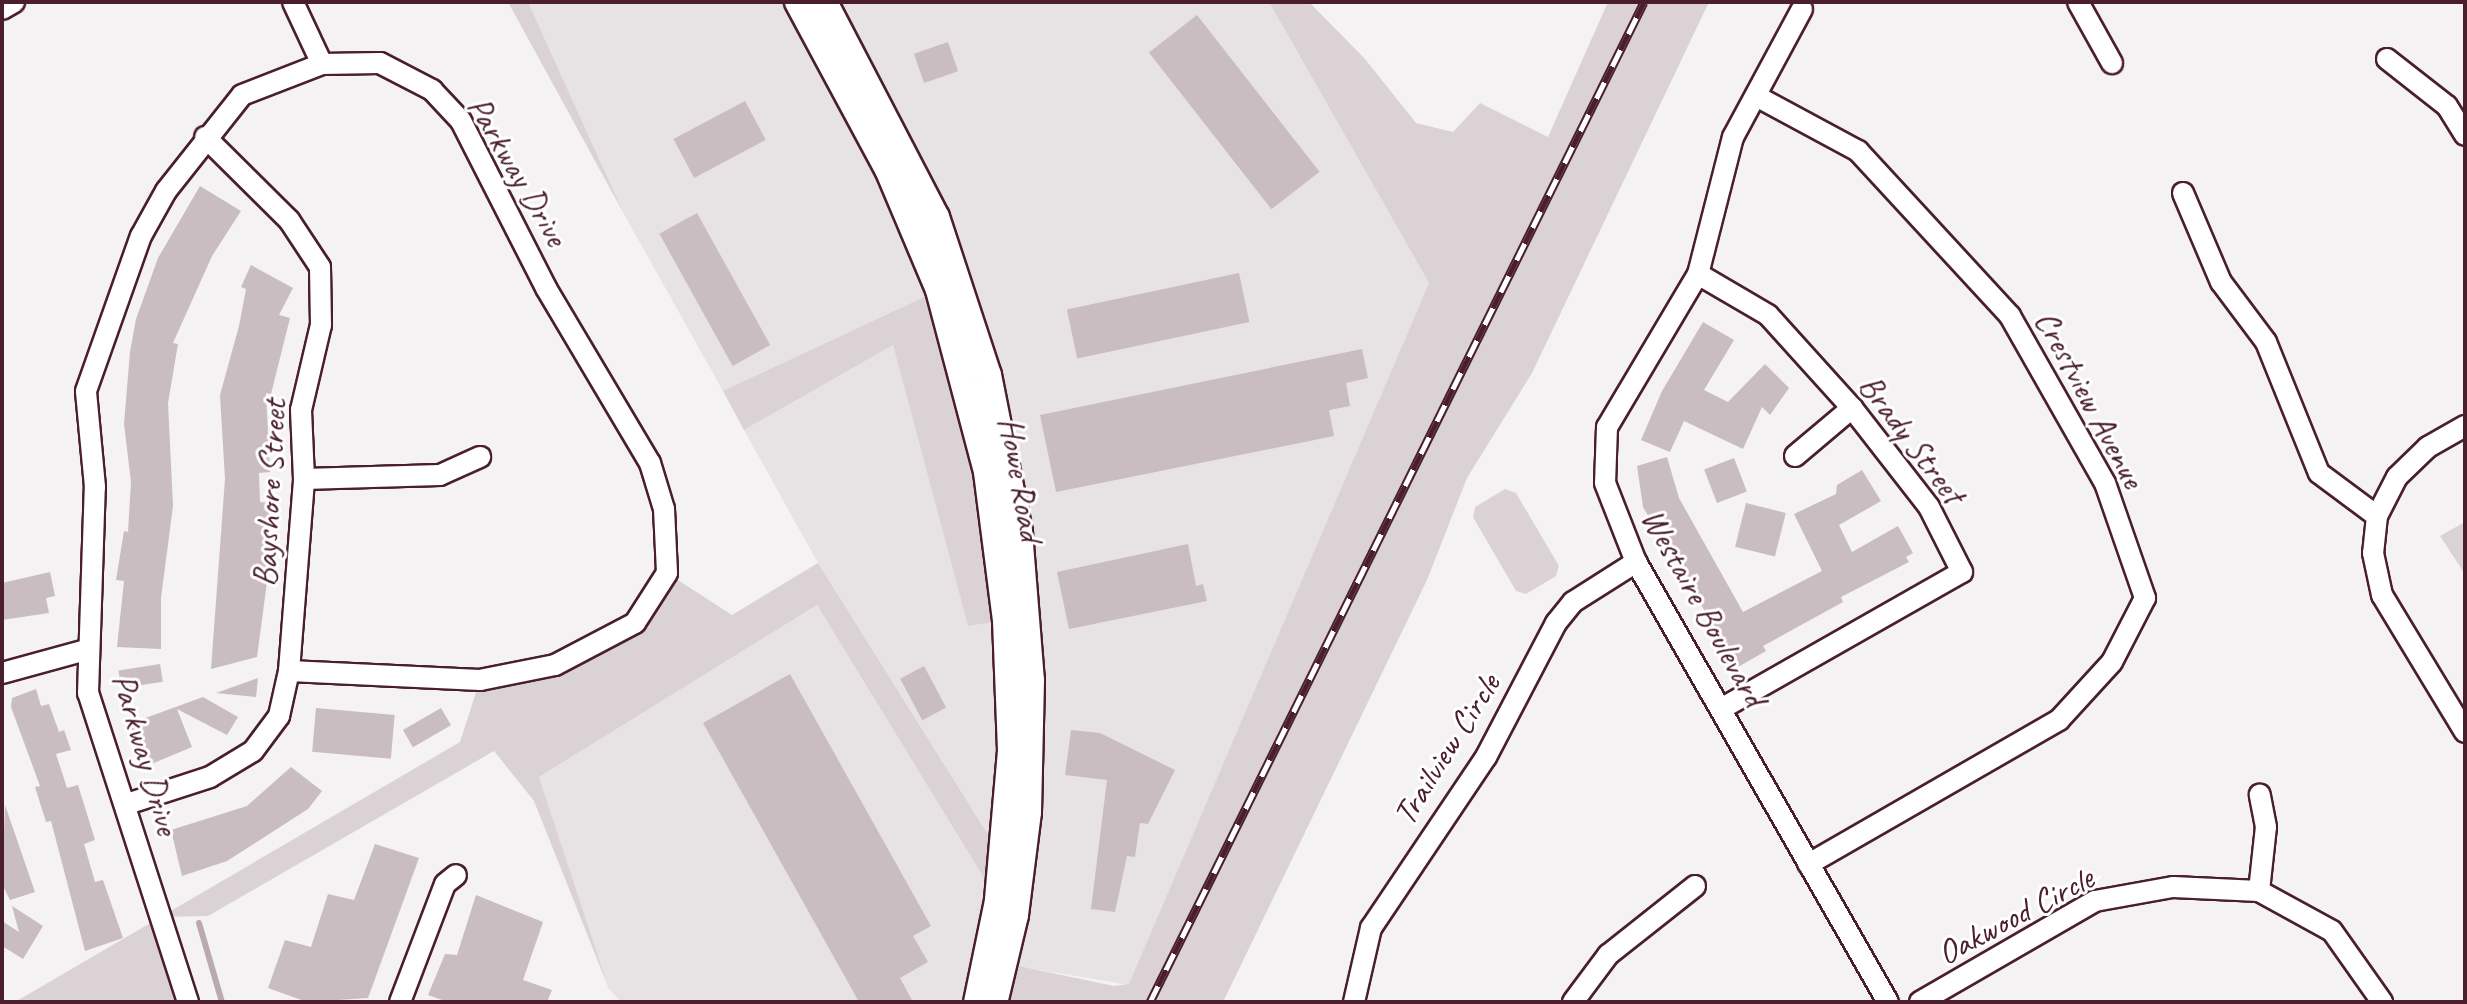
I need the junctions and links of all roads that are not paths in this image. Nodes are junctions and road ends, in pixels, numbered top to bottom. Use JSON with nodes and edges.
{"nodes":[{"id":1,"x":14,"y":2,"type":"edge"},
{"id":2,"x":293,"y":2,"type":"edge"},
{"id":3,"x":798,"y":2,"type":"edge"},
{"id":4,"x":824,"y":2,"type":"edge"},
{"id":5,"x":2078,"y":2,"type":"edge"},
{"id":6,"x":2,"y":9,"type":"edge"},
{"id":7,"x":1802,"y":9,"type":"dead end"},
{"id":8,"x":2387,"y":59,"type":"dead end"},
{"id":9,"x":2112,"y":63,"type":"dead end"},
{"id":10,"x":322,"y":64,"type":"junction"},
{"id":11,"x":1756,"y":96,"type":"junction"},
{"id":12,"x":2465,"y":135,"type":"edge"},
{"id":13,"x":205,"y":137,"type":"junction"},
{"id":14,"x":2183,"y":193,"type":"dead end"},
{"id":15,"x":1698,"y":274,"type":"junction"},
{"id":16,"x":1852,"y":408,"type":"junction"},
{"id":17,"x":2465,"y":426,"type":"edge"},
{"id":18,"x":1795,"y":456,"type":"dead end"},
{"id":19,"x":480,"y":457,"type":"dead end"},
{"id":20,"x":304,"y":479,"type":"junction"},
{"id":21,"x":2377,"y":516,"type":"junction"},
{"id":22,"x":1636,"y":562,"type":"junction"},
{"id":23,"x":86,"y":650,"type":"junction"},
{"id":24,"x":289,"y":671,"type":"junction"},
{"id":25,"x":2,"y":673,"type":"edge"},
{"id":26,"x":1723,"y":708,"type":"junction"},
{"id":27,"x":2465,"y":732,"type":"edge"},
{"id":28,"x":2260,"y":795,"type":"dead end"},
{"id":29,"x":127,"y":804,"type":"junction"},
{"id":30,"x":1809,"y":864,"type":"junction"},
{"id":31,"x":456,"y":875,"type":"dead end"},
{"id":32,"x":1695,"y":886,"type":"dead end"},
{"id":33,"x":2259,"y":891,"type":"junction"},
{"id":34,"x":188,"y":1002,"type":"edge"},
{"id":35,"x":400,"y":1002,"type":"edge"},
{"id":36,"x":977,"y":1002,"type":"edge"},
{"id":37,"x":994,"y":1002,"type":"edge"},
{"id":38,"x":1354,"y":1002,"type":"edge"},
{"id":39,"x":1573,"y":1002,"type":"edge"},
{"id":40,"x":1888,"y":1002,"type":"edge"},
{"id":41,"x":1920,"y":1002,"type":"edge"},
{"id":42,"x":2382,"y":1002,"type":"edge"}],
"edges":[{"from":1,"to":6,"type":"street"},
{"from":2,"to":10,"type":"street"},
{"from":3,"to":36,"type":"street","name":"Howe Road"},
{"from":4,"to":37,"type":"street","name":"Howe Road"},
{"from":5,"to":9,"type":"street"},
{"from":7,"to":11,"type":"street","name":"Westaire Boulevard"},
{"from":8,"to":12,"type":"street"},
{"from":10,"to":13,"type":"street","name":"Parkway Drive"},
{"from":10,"to":24,"type":"street","name":"Parkway Drive"},
{"from":11,"to":15,"type":"street","name":"Westaire Boulevard"},
{"from":11,"to":30,"type":"street","name":"Crestview Avenue"},
{"from":13,"to":20,"type":"street","name":"Bayshore Street"},
{"from":13,"to":23,"type":"street","name":"Parkway Drive"},
{"from":14,"to":21,"type":"street"},
{"from":15,"to":16,"type":"street","name":"Brady Street"},
{"from":15,"to":22,"type":"street","name":"Westaire Boulevard"},
{"from":16,"to":18,"type":"street"},
{"from":16,"to":26,"type":"street","name":"Brady Street"},
{"from":17,"to":21,"type":"street"},
{"from":19,"to":20,"type":"street"},
{"from":20,"to":24,"type":"street","name":"Bayshore Street"},
{"from":21,"to":27,"type":"street"},
{"from":22,"to":26,"type":"street","name":"Westaire Boulevard"},
{"from":22,"to":38,"type":"street","name":"Trailview Circle"},
{"from":23,"to":25,"type":"street"},
{"from":23,"to":29,"type":"street","name":"Parkway Drive"},
{"from":24,"to":29,"type":"street","name":"Bayshore Street"},
{"from":26,"to":30,"type":"street","name":"Westaire Boulevard"},
{"from":28,"to":33,"type":"street"},
{"from":29,"to":34,"type":"street","name":"Parkway Drive"},
{"from":30,"to":40,"type":"street","name":"Westaire Boulevard"},
{"from":31,"to":35,"type":"street"},
{"from":32,"to":39,"type":"street"},
{"from":33,"to":41,"type":"street","name":"Oakwood Circle"},
{"from":33,"to":42,"type":"street","name":"Oakwood Circle"}]}
